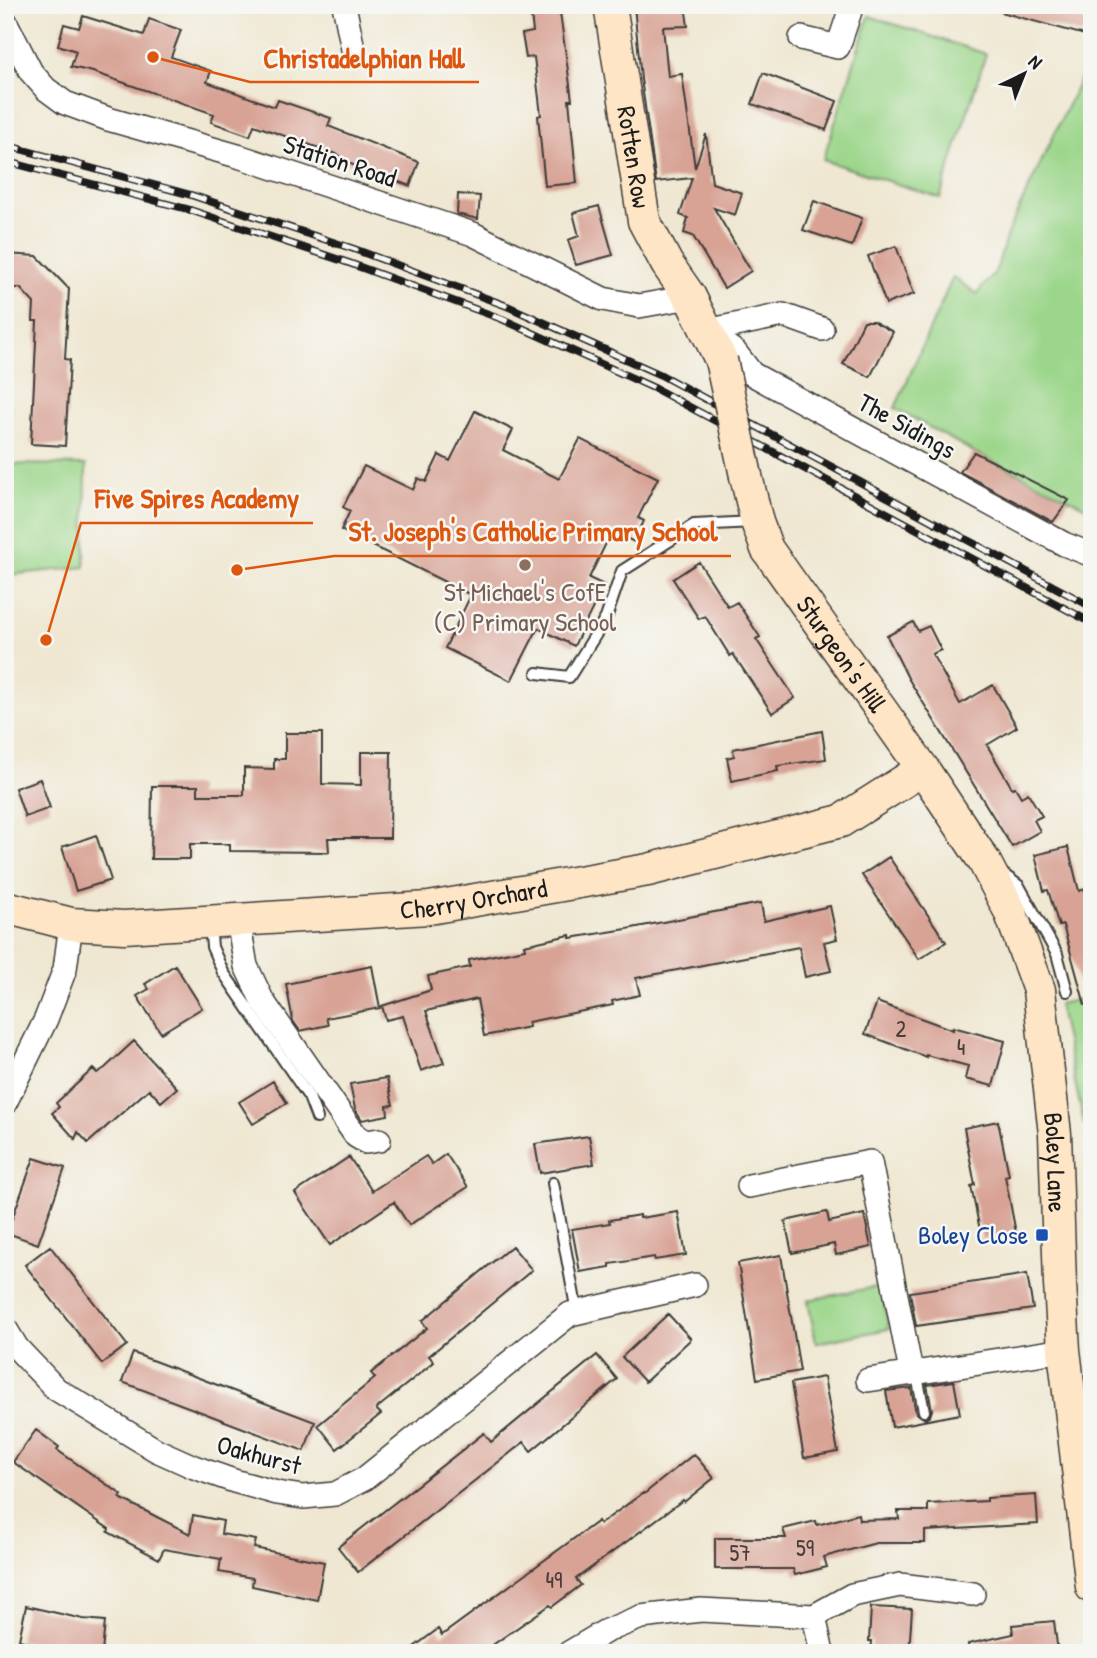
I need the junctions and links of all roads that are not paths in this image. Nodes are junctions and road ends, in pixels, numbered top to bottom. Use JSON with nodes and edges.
{"nodes":[{"id":1,"x":344,"y":5,"type":"edge"},
{"id":2,"x":610,"y":5,"type":"edge"},
{"id":3,"x":852,"y":5,"type":"edge"},
{"id":4,"x":5,"y":21,"type":"edge"},
{"id":5,"x":801,"y":38,"type":"dead end"},
{"id":6,"x":354,"y":49,"type":"dead end"},
{"id":7,"x":690,"y":297,"type":"junction"},
{"id":8,"x":822,"y":329,"type":"dead end"},
{"id":9,"x":706,"y":331,"type":"junction"},
{"id":10,"x":757,"y":522,"type":"junction"},
{"id":11,"x":1092,"y":555,"type":"edge"},
{"id":12,"x":537,"y":673,"type":"dead end"},
{"id":13,"x":923,"y":769,"type":"junction"},
{"id":14,"x":5,"y":906,"type":"edge"},
{"id":15,"x":224,"y":921,"type":"junction"},
{"id":16,"x":71,"y":924,"type":"junction"},
{"id":17,"x":1053,"y":990,"type":"joint"},
{"id":18,"x":7,"y":1096,"type":"edge"},
{"id":19,"x":317,"y":1118,"type":"dead end"},
{"id":20,"x":379,"y":1140,"type":"dead end"},
{"id":21,"x":553,"y":1183,"type":"dead end"},
{"id":22,"x":749,"y":1186,"type":"dead end"},
{"id":23,"x":695,"y":1285,"type":"dead end"},
{"id":24,"x":573,"y":1313,"type":"junction"},
{"id":25,"x":5,"y":1328,"type":"edge"},
{"id":26,"x":1064,"y":1350,"type":"junction"},
{"id":27,"x":914,"y":1372,"type":"junction"},
{"id":28,"x":868,"y":1380,"type":"dead end"},
{"id":29,"x":924,"y":1411,"type":"dead end"},
{"id":30,"x":1092,"y":1587,"type":"edge"},
{"id":31,"x":973,"y":1594,"type":"dead end"},
{"id":32,"x":814,"y":1616,"type":"junction"},
{"id":33,"x":569,"y":1653,"type":"edge"},
{"id":34,"x":822,"y":1653,"type":"edge"}],
"edges":[{"from":1,"to":6,"type":"street"},
{"from":2,"to":7,"type":"street","name":"Rotten Row"},
{"from":3,"to":5,"type":"street"},
{"from":4,"to":7,"type":"street","name":"Station Road"},
{"from":7,"to":9,"type":"street","name":"Sturgeon's Hill"},
{"from":8,"to":9,"type":"street"},
{"from":9,"to":10,"type":"street","name":"Sturgeon's Hill","bridge":true},
{"from":9,"to":11,"type":"street","name":"The Sidings"},
{"from":10,"to":12,"type":"lane"},
{"from":10,"to":13,"type":"street","name":"Sturgeon's Hill"},
{"from":13,"to":15,"type":"street","name":"Cherry Orchard"},
{"from":13,"to":17,"type":"street","name":"Sturgeon's Hill"},
{"from":14,"to":16,"type":"street","name":"Cherry Orchard"},
{"from":15,"to":16,"type":"street","name":"Cherry Orchard"},
{"from":15,"to":19,"type":"lane"},
{"from":15,"to":20,"type":"street"},
{"from":16,"to":18,"type":"street"},
{"from":17,"to":26,"type":"street","name":"Boley Lane"},
{"from":21,"to":24,"type":"lane"},
{"from":22,"to":27,"type":"street"},
{"from":23,"to":24,"type":"street"},
{"from":24,"to":25,"type":"street","name":"Oakhurst"},
{"from":26,"to":27,"type":"street"},
{"from":26,"to":30,"type":"street","name":"Boley Lane"},
{"from":27,"to":28,"type":"street"},
{"from":27,"to":29,"type":"lane"},
{"from":31,"to":32,"type":"street"},
{"from":32,"to":33,"type":"street"},
{"from":32,"to":34,"type":"street"}]}
